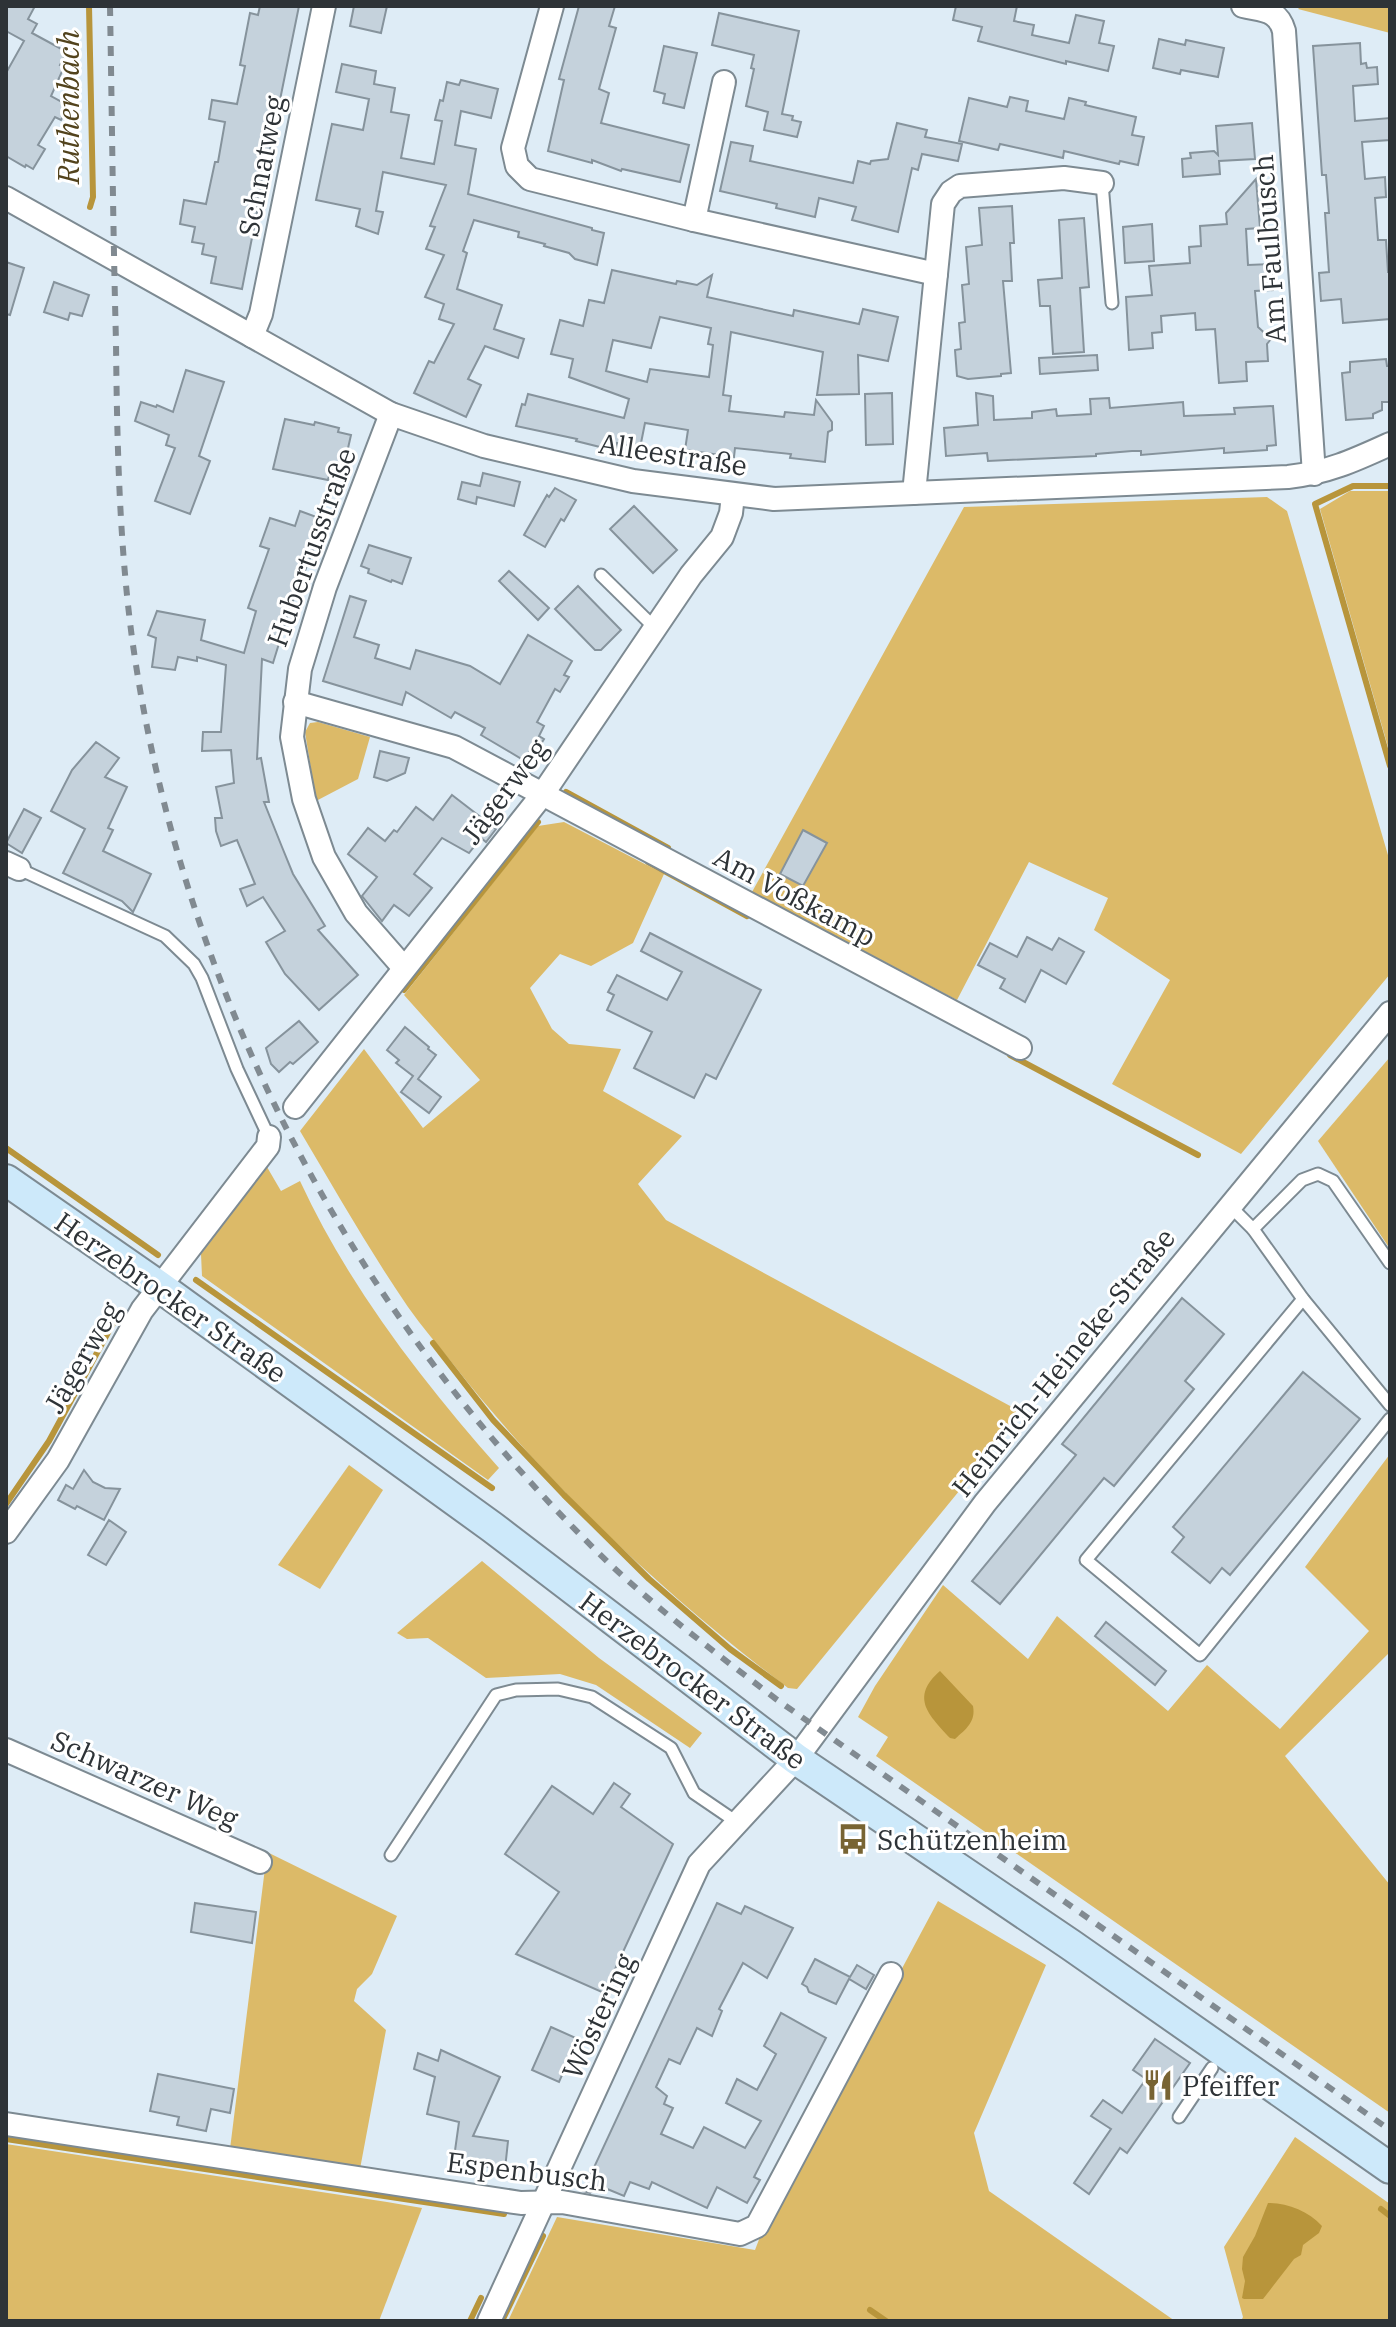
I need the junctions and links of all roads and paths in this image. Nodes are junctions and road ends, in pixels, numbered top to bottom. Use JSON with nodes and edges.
{"nodes":[{"id":1,"x":324,"y":6,"type":"edge"},
{"id":2,"x":552,"y":6,"type":"edge"},
{"id":3,"x":1243,"y":6,"type":"edge"},
{"id":4,"x":724,"y":82,"type":"dead end"},
{"id":5,"x":1102,"y":183,"type":"joint"},
{"id":6,"x":6,"y":198,"type":"edge"},
{"id":7,"x":694,"y":220,"type":"junction"},
{"id":8,"x":936,"y":274,"type":"junction"},
{"id":9,"x":1112,"y":303,"type":"dead end"},
{"id":10,"x":252,"y":336,"type":"junction"},
{"id":11,"x":391,"y":414,"type":"junction"},
{"id":12,"x":1390,"y":444,"type":"edge"},
{"id":13,"x":1314,"y":474,"type":"junction"},
{"id":14,"x":914,"y":493,"type":"junction"},
{"id":15,"x":733,"y":495,"type":"junction"},
{"id":16,"x":601,"y":575,"type":"dead end"},
{"id":17,"x":655,"y":628,"type":"junction"},
{"id":18,"x":295,"y":702,"type":"junction"},
{"id":19,"x":542,"y":795,"type":"junction"},
{"id":20,"x":12,"y":866,"type":"edge"},
{"id":21,"x":404,"y":968,"type":"junction"},
{"id":22,"x":1390,"y":1013,"type":"edge"},
{"id":23,"x":1020,"y":1048,"type":"dead end"},
{"id":24,"x":295,"y":1107,"type":"dead end"},
{"id":25,"x":269,"y":1137,"type":"joint"},
{"id":26,"x":6,"y":1180,"type":"edge"},
{"id":27,"x":1230,"y":1206,"type":"junction"},
{"id":28,"x":1253,"y":1229,"type":"junction"},
{"id":29,"x":1390,"y":1263,"type":"edge"},
{"id":30,"x":160,"y":1287,"type":"junction"},
{"id":31,"x":1303,"y":1299,"type":"junction"},
{"id":32,"x":1390,"y":1405,"type":"edge"},
{"id":33,"x":1390,"y":1419,"type":"edge"},
{"id":34,"x":6,"y":1532,"type":"edge"},
{"id":35,"x":6,"y":1750,"type":"edge"},
{"id":36,"x":796,"y":1759,"type":"junction"},
{"id":37,"x":738,"y":1823,"type":"junction"},
{"id":38,"x":391,"y":1855,"type":"dead end"},
{"id":39,"x":260,"y":1862,"type":"dead end"},
{"id":40,"x":891,"y":1974,"type":"dead end"},
{"id":41,"x":1212,"y":2068,"type":"dead end"},
{"id":42,"x":1179,"y":2117,"type":"dead end"},
{"id":43,"x":6,"y":2124,"type":"edge"},
{"id":44,"x":1390,"y":2168,"type":"edge"},
{"id":45,"x":544,"y":2203,"type":"junction"},
{"id":46,"x":489,"y":2321,"type":"edge"}],
"edges":[{"from":1,"to":10,"type":"street","name":"Schnatweg"},
{"from":2,"to":7,"type":"street"},
{"from":3,"to":13,"type":"street","name":"Am Faulbusch"},
{"from":4,"to":7,"type":"street"},
{"from":5,"to":8,"type":"street"},
{"from":5,"to":9,"type":"lane"},
{"from":6,"to":10,"type":"street","name":"Alleestraße"},
{"from":7,"to":8,"type":"street"},
{"from":8,"to":14,"type":"street"},
{"from":10,"to":11,"type":"street","name":"Alleestraße"},
{"from":11,"to":15,"type":"street","name":"Alleestraße"},
{"from":11,"to":18,"type":"street","name":"Hubertusstraße"},
{"from":12,"to":13,"type":"street","name":"Alleestraße"},
{"from":13,"to":14,"type":"street","name":"Alleestraße"},
{"from":14,"to":15,"type":"street","name":"Alleestraße"},
{"from":15,"to":17,"type":"street","name":"Jägerweg"},
{"from":16,"to":17,"type":"lane"},
{"from":17,"to":19,"type":"street","name":"Jägerweg"},
{"from":18,"to":19,"type":"street"},
{"from":18,"to":21,"type":"street","name":"Hubertusstraße"},
{"from":19,"to":21,"type":"street","name":"Jägerweg"},
{"from":19,"to":23,"type":"street","name":"Am Voßkamp"},
{"from":20,"to":25,"type":"lane"},
{"from":21,"to":24,"type":"street","name":"Jägerweg"},
{"from":22,"to":27,"type":"street","name":"Heinrich-Heineke-Straße"},
{"from":25,"to":30,"type":"street","name":"Jägerweg"},
{"from":26,"to":30,"type":"main road","name":"Herzebrocker Straße"},
{"from":27,"to":28,"type":"lane"},
{"from":27,"to":36,"type":"street","name":"Heinrich-Heineke-Straße"},
{"from":28,"to":29,"type":"lane"},
{"from":28,"to":31,"type":"lane"},
{"from":30,"to":34,"type":"street","name":"Jägerweg"},
{"from":30,"to":36,"type":"main road","name":"Herzebrocker Straße"},
{"from":31,"to":32,"type":"lane"},
{"from":31,"to":33,"type":"lane"},
{"from":35,"to":39,"type":"street","name":"Schwarzer Weg"},
{"from":36,"to":37,"type":"street","name":"Wöstering"},
{"from":36,"to":44,"type":"main road","name":"Herzebrocker Straße"},
{"from":37,"to":38,"type":"lane"},
{"from":37,"to":45,"type":"street","name":"Wöstering"},
{"from":40,"to":45,"type":"street","name":"Espenbusch"},
{"from":41,"to":42,"type":"lane"},
{"from":43,"to":45,"type":"street","name":"Espenbusch"},
{"from":45,"to":46,"type":"street","name":"Wöstering"}]}
